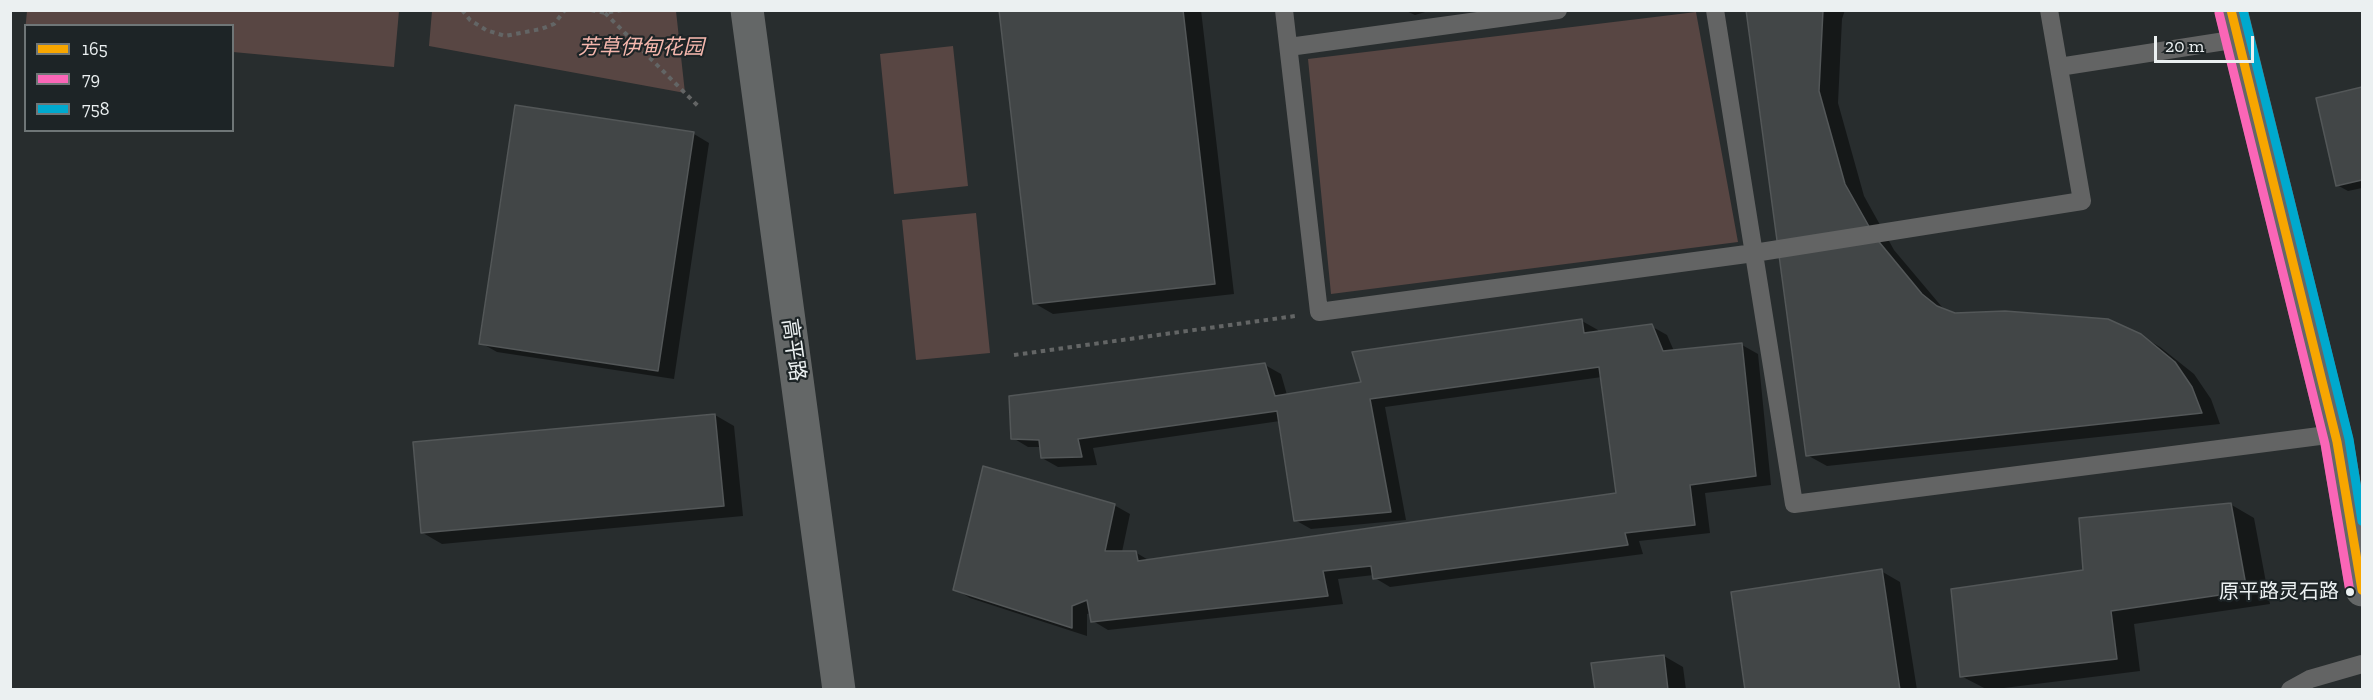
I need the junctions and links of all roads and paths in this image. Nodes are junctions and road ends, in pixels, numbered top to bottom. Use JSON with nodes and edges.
{"nodes":[{"id":1,"x":462,"y":10,"type":"edge"},
{"id":2,"x":565,"y":10,"type":"edge"},
{"id":3,"x":591,"y":10,"type":"edge"},
{"id":4,"x":622,"y":10,"type":"edge"},
{"id":5,"x":747,"y":10,"type":"edge"},
{"id":6,"x":1284,"y":10,"type":"edge"},
{"id":7,"x":1558,"y":10,"type":"edge"},
{"id":8,"x":1714,"y":10,"type":"edge"},
{"id":9,"x":2049,"y":10,"type":"edge"},
{"id":10,"x":605,"y":14,"type":"junction"},
{"id":11,"x":2235,"y":25,"type":"edge"},
{"id":12,"x":1289,"y":46,"type":"junction"},
{"id":13,"x":2059,"y":67,"type":"junction"},
{"id":14,"x":699,"y":107,"type":"dead end"},
{"id":15,"x":1754,"y":253,"type":"junction"},
{"id":16,"x":1319,"y":312,"type":"junction"},
{"id":17,"x":1014,"y":355,"type":"dead end"},
{"id":18,"x":2335,"y":434,"type":"junction"},
{"id":19,"x":2362,"y":590,"type":"edge"},
{"id":20,"x":2362,"y":664,"type":"edge"},
{"id":21,"x":839,"y":690,"type":"edge"},
{"id":22,"x":2290,"y":690,"type":"edge"}],
"edges":[{"from":1,"to":2,"type":"path"},
{"from":3,"to":10,"type":"path"},
{"from":4,"to":10,"type":"path"},
{"from":5,"to":21,"type":"street","name":"高平路"},
{"from":6,"to":12,"type":"lane"},
{"from":7,"to":12,"type":"lane"},
{"from":8,"to":15,"type":"lane"},
{"from":9,"to":13,"type":"lane"},
{"from":10,"to":14,"type":"path"},
{"from":11,"to":13,"type":"lane"},
{"from":11,"to":18,"type":"street"},
{"from":12,"to":16,"type":"lane"},
{"from":13,"to":15,"type":"lane"},
{"from":15,"to":16,"type":"lane"},
{"from":15,"to":18,"type":"lane"},
{"from":16,"to":17,"type":"path"},
{"from":18,"to":19,"type":"street"},
{"from":20,"to":22,"type":"lane"}]}
